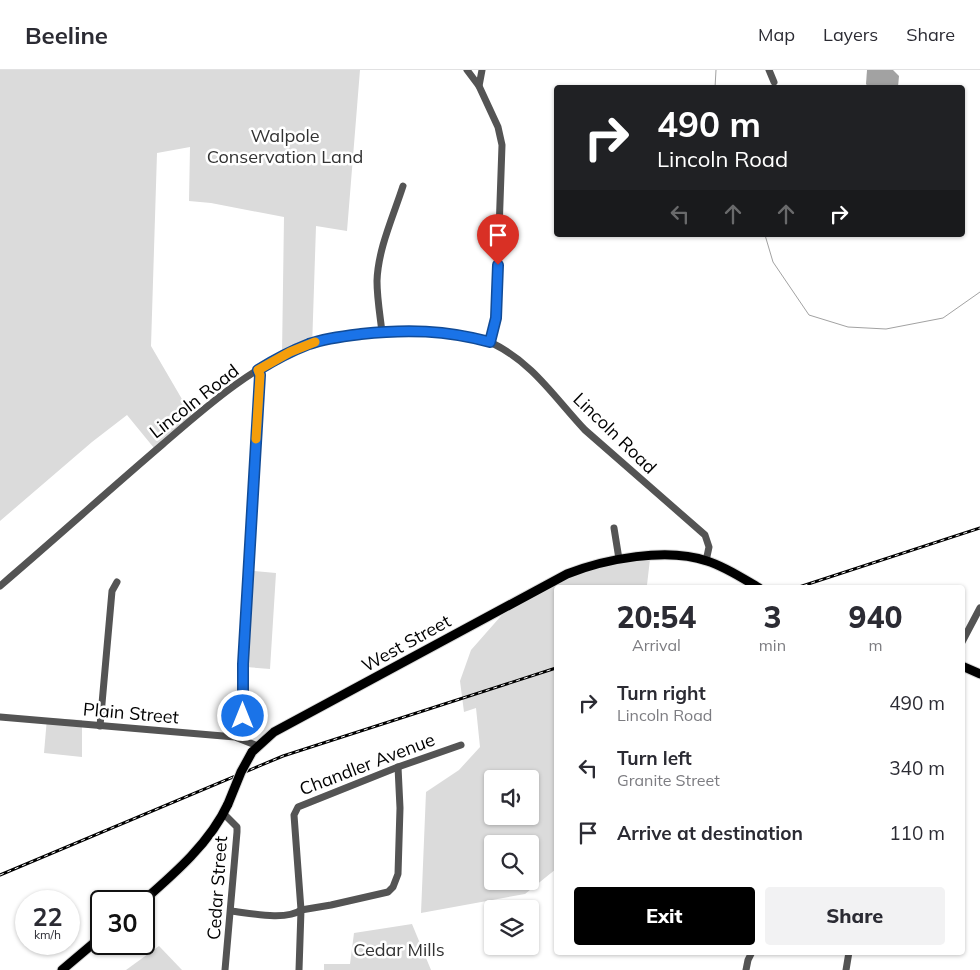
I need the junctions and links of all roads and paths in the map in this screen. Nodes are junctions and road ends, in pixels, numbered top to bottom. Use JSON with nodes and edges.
{"nodes":[{"id":1,"x":467,"y":70,"type":"edge"},
{"id":2,"x":482,"y":70,"type":"edge"},
{"id":3,"x":769,"y":70,"type":"edge"},
{"id":4,"x":774,"y":82,"type":"dead end"},
{"id":5,"x":479,"y":86,"type":"junction"},
{"id":6,"x":403,"y":186,"type":"dead end"},
{"id":7,"x":382,"y":332,"type":"junction"},
{"id":8,"x":490,"y":342,"type":"junction"},
{"id":9,"x":258,"y":370,"type":"junction"},
{"id":10,"x":614,"y":528,"type":"dead end"},
{"id":11,"x":618,"y":559,"type":"junction"},
{"id":12,"x":706,"y":560,"type":"junction"},
{"id":13,"x":117,"y":582,"type":"dead end"},
{"id":14,"x":754,"y":585,"type":"edge"},
{"id":15,"x":0,"y":586,"type":"edge"},
{"id":16,"x":980,"y":608,"type":"edge"},
{"id":17,"x":965,"y":636,"type":"edge"},
{"id":18,"x":965,"y":667,"type":"edge"},
{"id":19,"x":980,"y":674,"type":"edge"},
{"id":20,"x":0,"y":717,"type":"edge"},
{"id":21,"x":100,"y":726,"type":"junction"},
{"id":22,"x":243,"y":739,"type":"junction"},
{"id":23,"x":461,"y":745,"type":"dead end"},
{"id":24,"x":255,"y":748,"type":"junction"},
{"id":25,"x":398,"y":767,"type":"junction"},
{"id":26,"x":223,"y":814,"type":"junction"},
{"id":27,"x":155,"y":890,"type":"edge"},
{"id":28,"x":301,"y":910,"type":"junction"},
{"id":29,"x":231,"y":911,"type":"junction"},
{"id":30,"x":90,"y":946,"type":"edge"},
{"id":31,"x":750,"y":955,"type":"edge"},
{"id":32,"x":848,"y":955,"type":"edge"},
{"id":33,"x":62,"y":970,"type":"edge"},
{"id":34,"x":226,"y":970,"type":"edge"},
{"id":35,"x":299,"y":970,"type":"edge"},
{"id":36,"x":746,"y":970,"type":"edge"},
{"id":37,"x":846,"y":970,"type":"edge"}],
"edges":[{"from":1,"to":5,"type":"street"},
{"from":2,"to":5,"type":"street"},
{"from":3,"to":4,"type":"street"},
{"from":5,"to":8,"type":"street"},
{"from":6,"to":7,"type":"street"},
{"from":7,"to":8,"type":"street","name":"Lincoln Road"},
{"from":7,"to":9,"type":"street","name":"Lincoln Road"},
{"from":8,"to":12,"type":"street","name":"Lincoln Road"},
{"from":9,"to":15,"type":"street","name":"Lincoln Road"},
{"from":9,"to":22,"type":"street"},
{"from":10,"to":11,"type":"street"},
{"from":11,"to":12,"type":"main road","name":"West Street"},
{"from":11,"to":24,"type":"main road","name":"West Street"},
{"from":12,"to":14,"type":"main road","name":"West Street"},
{"from":13,"to":21,"type":"street"},
{"from":16,"to":17,"type":"street"},
{"from":18,"to":19,"type":"main road"},
{"from":20,"to":21,"type":"street","name":"Plain Street"},
{"from":21,"to":22,"type":"street","name":"Plain Street"},
{"from":22,"to":24,"type":"street","name":"Plain Street"},
{"from":23,"to":25,"type":"street","name":"Chandler Avenue"},
{"from":24,"to":26,"type":"main road","name":"West Street","bridge":true},
{"from":25,"to":28,"type":"street","name":"Chandler Avenue"},
{"from":25,"to":28,"type":"street"},
{"from":26,"to":27,"type":"main road","name":"West Street"},
{"from":26,"to":29,"type":"street","name":"Cedar Street"},
{"from":28,"to":29,"type":"street"},
{"from":28,"to":35,"type":"street","name":"Chandler Avenue"},
{"from":29,"to":34,"type":"street","name":"Cedar Street"},
{"from":30,"to":33,"type":"main road"},
{"from":31,"to":36,"type":"street"},
{"from":32,"to":37,"type":"street"}]}
